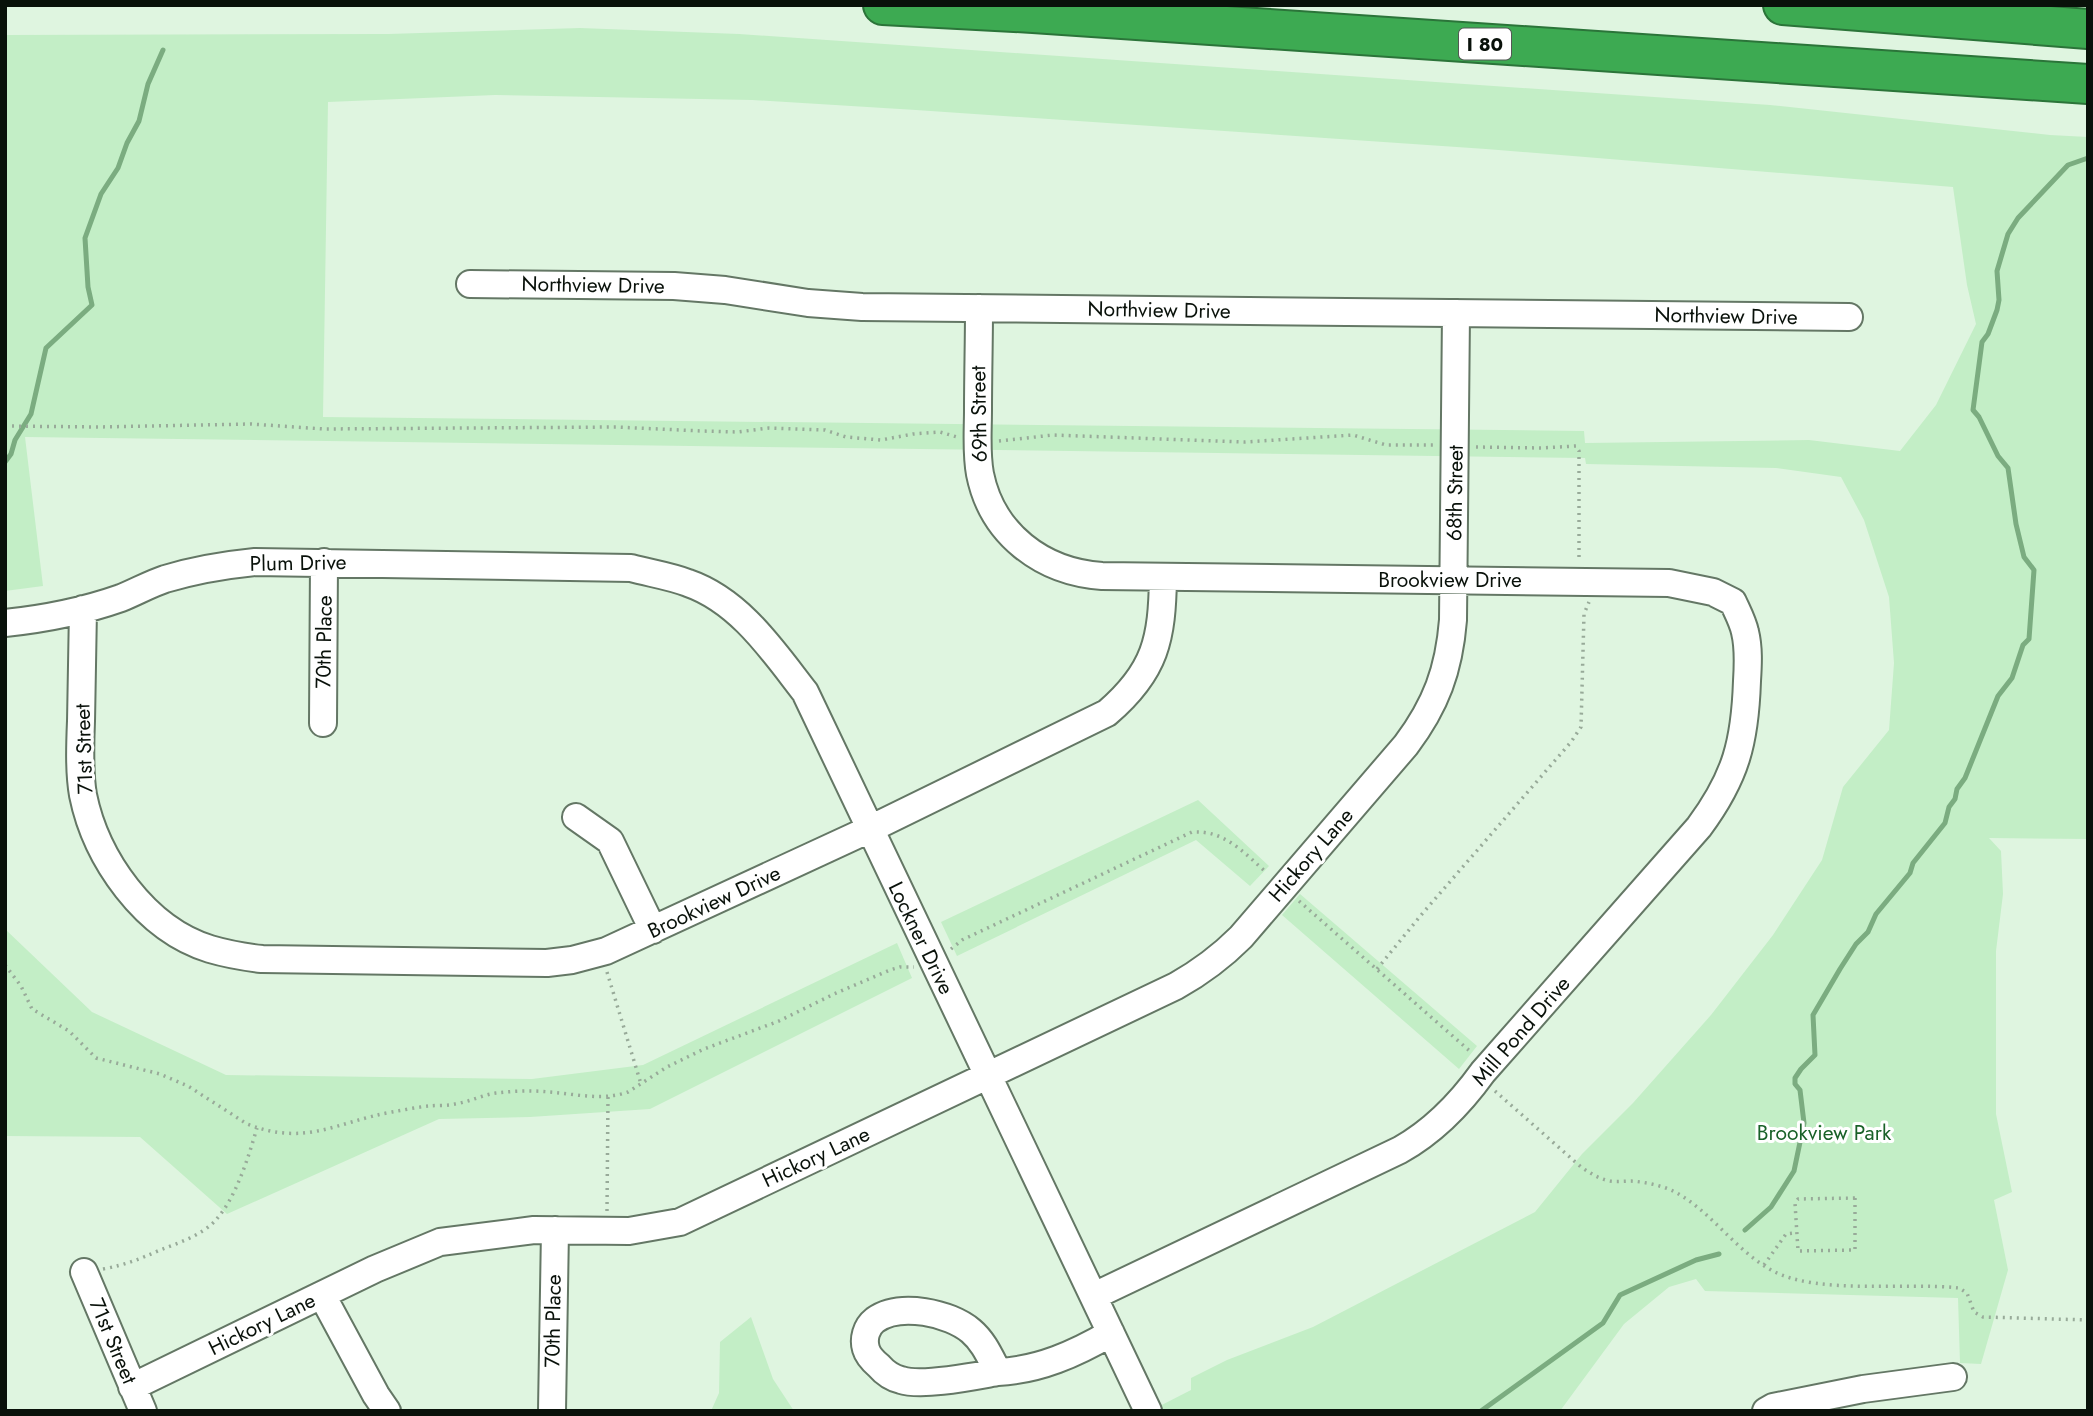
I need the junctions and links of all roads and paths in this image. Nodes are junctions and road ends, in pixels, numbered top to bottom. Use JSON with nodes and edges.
{"nodes":[{"id":1,"x":883,"y":5,"type":"edge"},
{"id":2,"x":1783,"y":5,"type":"edge"},
{"id":3,"x":2088,"y":29,"type":"edge"},
{"id":4,"x":2088,"y":84,"type":"edge"},
{"id":5,"x":470,"y":284,"type":"dead end"},
{"id":6,"x":979,"y":308,"type":"junction"},
{"id":7,"x":1457,"y":313,"type":"junction"},
{"id":8,"x":1849,"y":317,"type":"dead end"},
{"id":9,"x":5,"y":426,"type":"edge"},
{"id":10,"x":978,"y":442,"type":"junction"},
{"id":11,"x":1455,"y":447,"type":"junction"},
{"id":12,"x":324,"y":562,"type":"junction"},
{"id":13,"x":600,"y":567,"type":"joint"},
{"id":14,"x":1102,"y":576,"type":"joint"},
{"id":15,"x":1163,"y":577,"type":"junction"},
{"id":16,"x":1454,"y":580,"type":"junction"},
{"id":17,"x":1587,"y":581,"type":"junction"},
{"id":18,"x":1733,"y":602,"type":"joint"},
{"id":19,"x":83,"y":610,"type":"junction"},
{"id":20,"x":5,"y":623,"type":"edge"},
{"id":21,"x":323,"y":723,"type":"dead end"},
{"id":22,"x":1406,"y":745,"type":"joint"},
{"id":23,"x":576,"y":817,"type":"dead end"},
{"id":24,"x":870,"y":829,"type":"junction"},
{"id":25,"x":1283,"y":888,"type":"junction"},
{"id":26,"x":149,"y":912,"type":"joint"},
{"id":27,"x":653,"y":930,"type":"junction"},
{"id":28,"x":601,"y":953,"type":"junction"},
{"id":29,"x":933,"y":962,"type":"junction"},
{"id":30,"x":5,"y":965,"type":"edge"},
{"id":31,"x":1377,"y":969,"type":"junction"},
{"id":32,"x":1483,"y":1072,"type":"junction"},
{"id":33,"x":987,"y":1076,"type":"junction"},
{"id":34,"x":641,"y":1084,"type":"junction"},
{"id":35,"x":608,"y":1096,"type":"junction"},
{"id":36,"x":257,"y":1128,"type":"junction"},
{"id":37,"x":555,"y":1230,"type":"junction"},
{"id":38,"x":607,"y":1231,"type":"junction"},
{"id":39,"x":1796,"y":1233,"type":"junction"},
{"id":40,"x":1764,"y":1265,"type":"junction"},
{"id":41,"x":83,"y":1272,"type":"joint"},
{"id":42,"x":322,"y":1295,"type":"junction"},
{"id":43,"x":1094,"y":1296,"type":"junction"},
{"id":44,"x":2088,"y":1320,"type":"edge"},
{"id":45,"x":1111,"y":1333,"type":"junction"},
{"id":46,"x":998,"y":1372,"type":"dead end"},
{"id":47,"x":1953,"y":1377,"type":"dead end"},
{"id":48,"x":137,"y":1399,"type":"edge"},
{"id":49,"x":387,"y":1411,"type":"edge"},
{"id":50,"x":552,"y":1411,"type":"edge"},
{"id":51,"x":1148,"y":1411,"type":"edge"},
{"id":52,"x":1766,"y":1411,"type":"edge"}],
"edges":[{"from":1,"to":4,"type":"highway","number":"I 80"},
{"from":2,"to":3,"type":"highway"},
{"from":5,"to":6,"type":"street","name":"Northview Drive"},
{"from":6,"to":7,"type":"street","name":"Northview Drive"},
{"from":6,"to":10,"type":"street","name":"69th Street"},
{"from":7,"to":8,"type":"street","name":"Northview Drive"},
{"from":7,"to":11,"type":"street","name":"68th Street"},
{"from":9,"to":10,"type":"path"},
{"from":10,"to":11,"type":"path"},
{"from":10,"to":14,"type":"street","name":"69th Street"},
{"from":11,"to":16,"type":"street","name":"68th Street"},
{"from":11,"to":17,"type":"path"},
{"from":12,"to":13,"type":"street","name":"Plum Drive"},
{"from":12,"to":19,"type":"street","name":"Plum Drive"},
{"from":12,"to":21,"type":"street","name":"70th Place"},
{"from":13,"to":24,"type":"street","name":"Lockner Drive"},
{"from":14,"to":15,"type":"street","name":"Brookview Drive"},
{"from":15,"to":16,"type":"street","name":"Brookview Drive"},
{"from":15,"to":24,"type":"street","name":"Brookview Drive"},
{"from":16,"to":17,"type":"street","name":"Brookview Drive"},
{"from":16,"to":22,"type":"street","name":"68th Street"},
{"from":17,"to":18,"type":"street","name":"Brookview Drive"},
{"from":17,"to":31,"type":"path"},
{"from":18,"to":32,"type":"street","name":"Mill Pond Drive"},
{"from":19,"to":20,"type":"street","name":"Plum Drive"},
{"from":19,"to":26,"type":"street","name":"71st Street"},
{"from":22,"to":25,"type":"street","name":"Hickory Lane"},
{"from":23,"to":27,"type":"street"},
{"from":24,"to":27,"type":"street","name":"Brookview Drive"},
{"from":24,"to":29,"type":"street","name":"Lockner Drive"},
{"from":25,"to":29,"type":"path"},
{"from":25,"to":31,"type":"path"},
{"from":25,"to":33,"type":"street","name":"Hickory Lane"},
{"from":26,"to":28,"type":"street","name":"Brookview Drive"},
{"from":27,"to":28,"type":"street","name":"Brookview Drive"},
{"from":28,"to":34,"type":"path"},
{"from":29,"to":33,"type":"street","name":"Lockner Drive"},
{"from":29,"to":34,"type":"path"},
{"from":30,"to":36,"type":"path"},
{"from":31,"to":32,"type":"path"},
{"from":32,"to":40,"type":"path"},
{"from":32,"to":43,"type":"street","name":"Mill Pond Drive"},
{"from":33,"to":38,"type":"street","name":"Hickory Lane"},
{"from":33,"to":43,"type":"street","name":"Lockner Drive"},
{"from":34,"to":35,"type":"path"},
{"from":35,"to":36,"type":"path"},
{"from":35,"to":38,"type":"path"},
{"from":36,"to":41,"type":"path"},
{"from":37,"to":38,"type":"street","name":"Hickory Lane"},
{"from":37,"to":42,"type":"street","name":"Hickory Lane"},
{"from":37,"to":50,"type":"street","name":"70th Place"},
{"from":39,"to":39,"type":"path"},
{"from":39,"to":40,"type":"path"},
{"from":40,"to":44,"type":"path"},
{"from":41,"to":48,"type":"street","name":"71st Street"},
{"from":42,"to":48,"type":"street","name":"Hickory Lane"},
{"from":42,"to":49,"type":"street"},
{"from":43,"to":45,"type":"street","name":"Lockner Drive"},
{"from":45,"to":46,"type":"street"},
{"from":45,"to":51,"type":"street","name":"Lockner Drive"},
{"from":47,"to":52,"type":"street"}]}
